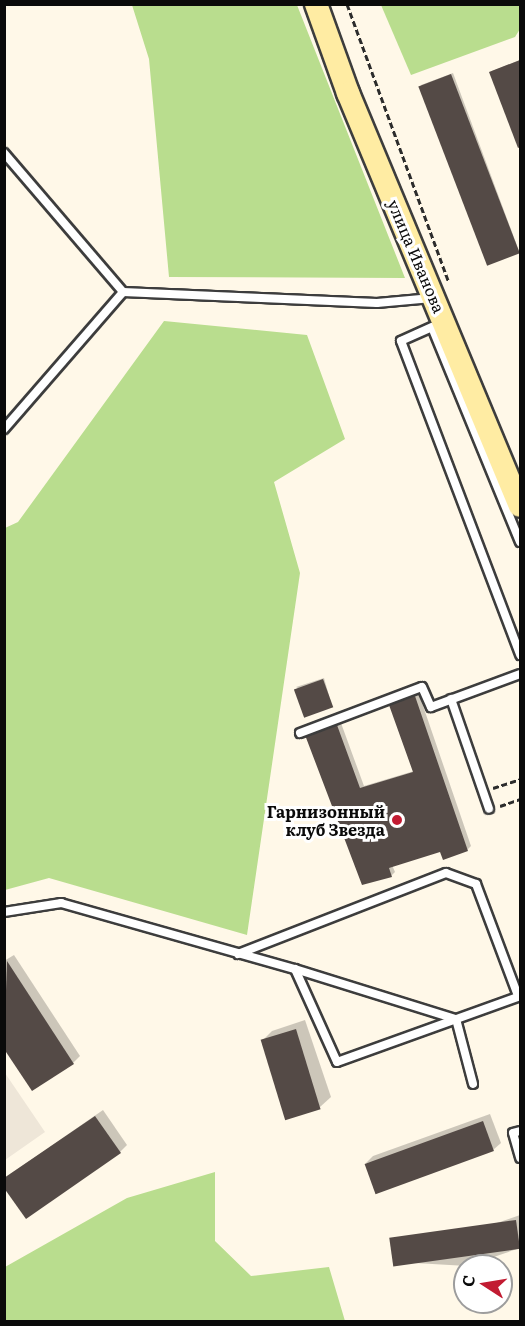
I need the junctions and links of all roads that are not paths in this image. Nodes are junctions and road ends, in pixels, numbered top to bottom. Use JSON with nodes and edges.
{"nodes":[{"id":1,"x":316,"y":4,"type":"edge"},
{"id":2,"x":4,"y":153,"type":"edge"},
{"id":3,"x":123,"y":292,"type":"junction"},
{"id":4,"x":444,"y":294,"type":"junction"},
{"id":5,"x":4,"y":429,"type":"edge"},
{"id":6,"x":514,"y":472,"type":"edge"},
{"id":7,"x":520,"y":507,"type":"edge"},
{"id":8,"x":520,"y":542,"type":"edge"},
{"id":9,"x":520,"y":655,"type":"edge"},
{"id":10,"x":520,"y":674,"type":"edge"},
{"id":11,"x":451,"y":699,"type":"junction"},
{"id":12,"x":300,"y":733,"type":"dead end"},
{"id":13,"x":489,"y":809,"type":"road end"},
{"id":14,"x":4,"y":912,"type":"edge"},
{"id":15,"x":237,"y":954,"type":"junction"},
{"id":16,"x":295,"y":969,"type":"junction"},
{"id":17,"x":519,"y":996,"type":"edge"},
{"id":18,"x":456,"y":1019,"type":"junction"},
{"id":19,"x":474,"y":1084,"type":"dead end"},
{"id":20,"x":520,"y":1131,"type":"edge"},
{"id":21,"x":520,"y":1158,"type":"edge"}],
"edges":[{"from":1,"to":4,"type":"main road","name":"улица Иванова"},
{"from":2,"to":3,"type":"lane"},
{"from":3,"to":4,"type":"lane"},
{"from":3,"to":5,"type":"lane"},
{"from":4,"to":6,"type":"main road","name":"улица Иванова"},
{"from":6,"to":7,"type":"main road","name":"улица Иванова"},
{"from":8,"to":9,"type":"lane"},
{"from":10,"to":11,"type":"lane"},
{"from":11,"to":12,"type":"lane"},
{"from":11,"to":13,"type":"lane"},
{"from":14,"to":15,"type":"lane"},
{"from":15,"to":16,"type":"lane"},
{"from":15,"to":17,"type":"lane"},
{"from":16,"to":18,"type":"lane"},
{"from":16,"to":18,"type":"lane"},
{"from":17,"to":18,"type":"lane"},
{"from":18,"to":19,"type":"lane"},
{"from":20,"to":21,"type":"lane"}]}
